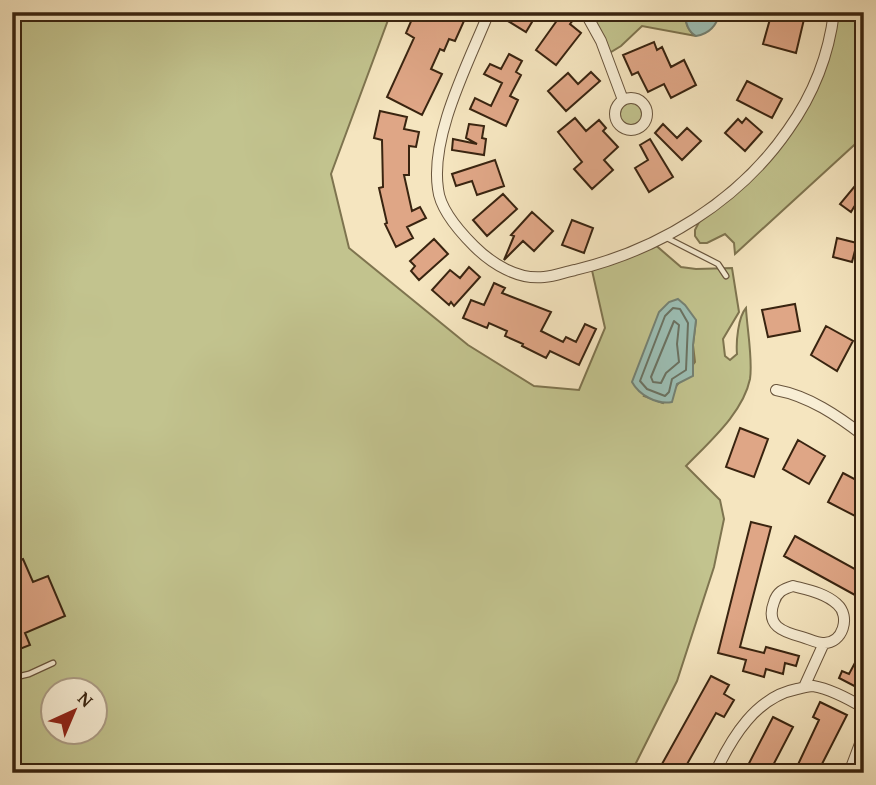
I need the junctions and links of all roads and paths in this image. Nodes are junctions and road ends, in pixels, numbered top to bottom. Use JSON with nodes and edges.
{"nodes":[{"id":1,"x":489,"y":12,"type":"edge"},
{"id":2,"x":585,"y":12,"type":"edge"},
{"id":3,"x":834,"y":12,"type":"edge"},
{"id":4,"x":623,"y":100,"type":"dead end"},
{"id":5,"x":665,"y":236,"type":"junction"},
{"id":6,"x":726,"y":276,"type":"dead end"},
{"id":7,"x":776,"y":390,"type":"dead end"},
{"id":8,"x":864,"y":436,"type":"edge"},
{"id":9,"x":824,"y":643,"type":"junction"},
{"id":10,"x":53,"y":663,"type":"dead end"},
{"id":11,"x":12,"y":678,"type":"edge"},
{"id":12,"x":804,"y":687,"type":"junction"},
{"id":13,"x":864,"y":708,"type":"edge"},
{"id":14,"x":864,"y":733,"type":"edge"},
{"id":15,"x":715,"y":773,"type":"edge"},
{"id":16,"x":849,"y":773,"type":"edge"}],
"edges":[{"from":1,"to":5,"type":"street"},
{"from":2,"to":4,"type":"street"},
{"from":3,"to":5,"type":"street"},
{"from":5,"to":6,"type":"lane"},
{"from":7,"to":8,"type":"street"},
{"from":9,"to":9,"type":"street"},
{"from":9,"to":12,"type":"street"},
{"from":10,"to":11,"type":"lane"},
{"from":12,"to":13,"type":"street"},
{"from":12,"to":15,"type":"street"},
{"from":14,"to":16,"type":"street"}]}
